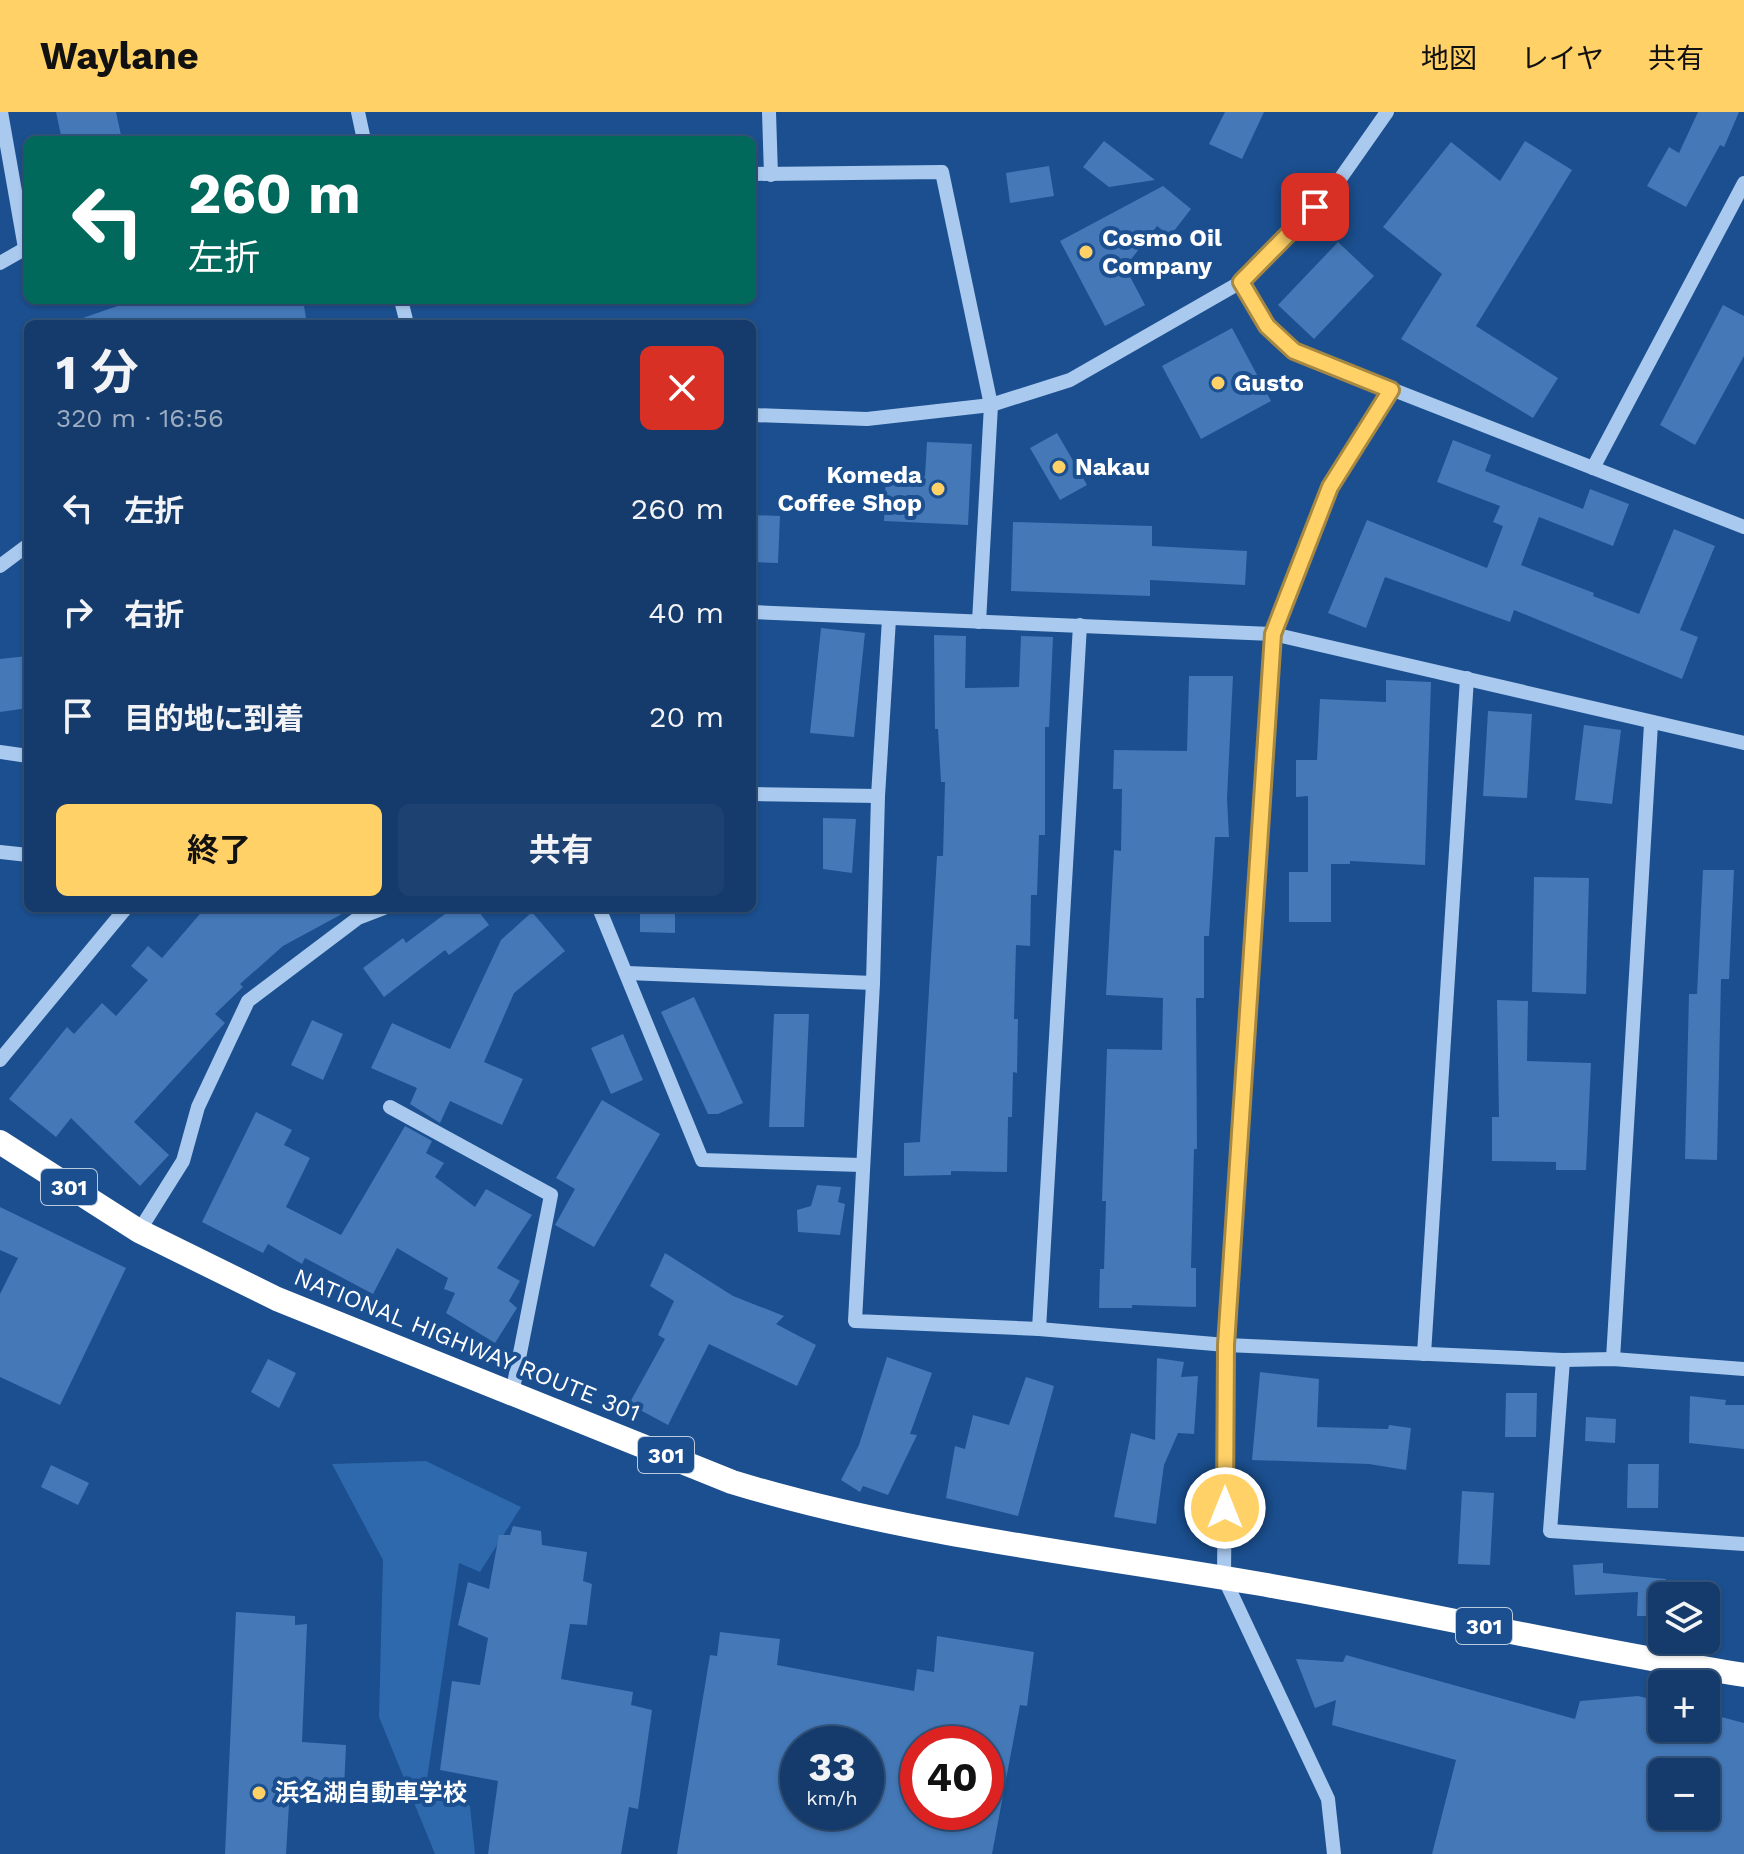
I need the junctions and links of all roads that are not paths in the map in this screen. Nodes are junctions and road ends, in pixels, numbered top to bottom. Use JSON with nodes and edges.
{"nodes":[{"id":1,"x":1,"y":112,"type":"edge"},
{"id":2,"x":358,"y":112,"type":"edge"},
{"id":3,"x":769,"y":112,"type":"edge"},
{"id":4,"x":1387,"y":112,"type":"edge"},
{"id":5,"x":363,"y":136,"type":"edge"},
{"id":6,"x":756,"y":174,"type":"edge"},
{"id":7,"x":771,"y":175,"type":"junction"},
{"id":8,"x":1744,"y":183,"type":"edge"},
{"id":9,"x":24,"y":231,"type":"edge"},
{"id":10,"x":24,"y":249,"type":"edge"},
{"id":11,"x":0,"y":263,"type":"edge"},
{"id":12,"x":1241,"y":282,"type":"junction"},
{"id":13,"x":1391,"y":390,"type":"junction"},
{"id":14,"x":991,"y":405,"type":"junction"},
{"id":15,"x":756,"y":415,"type":"edge"},
{"id":16,"x":1593,"y":468,"type":"junction"},
{"id":17,"x":1744,"y":527,"type":"edge"},
{"id":18,"x":24,"y":548,"type":"edge"},
{"id":19,"x":0,"y":566,"type":"edge"},
{"id":20,"x":756,"y":612,"type":"edge"},
{"id":21,"x":889,"y":619,"type":"junction"},
{"id":22,"x":979,"y":622,"type":"junction"},
{"id":23,"x":1080,"y":625,"type":"junction"},
{"id":24,"x":1273,"y":634,"type":"junction"},
{"id":25,"x":1467,"y":678,"type":"junction"},
{"id":26,"x":1651,"y":724,"type":"junction"},
{"id":27,"x":1744,"y":743,"type":"edge"},
{"id":28,"x":0,"y":752,"type":"edge"},
{"id":29,"x":24,"y":755,"type":"edge"},
{"id":30,"x":756,"y":794,"type":"edge"},
{"id":31,"x":878,"y":796,"type":"junction"},
{"id":32,"x":0,"y":852,"type":"edge"},
{"id":33,"x":24,"y":855,"type":"edge"},
{"id":34,"x":123,"y":912,"type":"edge"},
{"id":35,"x":601,"y":912,"type":"edge"},
{"id":36,"x":356,"y":913,"type":"edge"},
{"id":37,"x":627,"y":973,"type":"junction"},
{"id":38,"x":873,"y":983,"type":"junction"},
{"id":39,"x":0,"y":1060,"type":"edge"},
{"id":40,"x":390,"y":1107,"type":"dead end"},
{"id":41,"x":0,"y":1142,"type":"edge"},
{"id":42,"x":861,"y":1165,"type":"junction"},
{"id":43,"x":139,"y":1231,"type":"junction"},
{"id":44,"x":1039,"y":1329,"type":"junction"},
{"id":45,"x":1226,"y":1345,"type":"junction"},
{"id":46,"x":1424,"y":1354,"type":"junction"},
{"id":47,"x":1613,"y":1359,"type":"junction"},
{"id":48,"x":1563,"y":1360,"type":"junction"},
{"id":49,"x":1744,"y":1369,"type":"edge"},
{"id":50,"x":512,"y":1394,"type":"junction"},
{"id":51,"x":1744,"y":1544,"type":"edge"},
{"id":52,"x":1224,"y":1578,"type":"junction"},
{"id":53,"x":1744,"y":1675,"type":"edge"},
{"id":54,"x":1334,"y":1854,"type":"edge"}],
"edges":[{"from":1,"to":9,"type":"street"},
{"from":2,"to":5,"type":"street"},
{"from":3,"to":7,"type":"street"},
{"from":4,"to":12,"type":"street"},
{"from":6,"to":7,"type":"street"},
{"from":7,"to":14,"type":"street"},
{"from":8,"to":16,"type":"street"},
{"from":10,"to":11,"type":"street"},
{"from":12,"to":13,"type":"street"},
{"from":12,"to":14,"type":"street"},
{"from":13,"to":16,"type":"street"},
{"from":13,"to":24,"type":"street"},
{"from":14,"to":15,"type":"street"},
{"from":14,"to":22,"type":"street"},
{"from":16,"to":17,"type":"street"},
{"from":18,"to":19,"type":"street"},
{"from":20,"to":21,"type":"street"},
{"from":21,"to":22,"type":"street"},
{"from":21,"to":31,"type":"street"},
{"from":22,"to":23,"type":"street"},
{"from":23,"to":24,"type":"street"},
{"from":23,"to":44,"type":"street"},
{"from":24,"to":25,"type":"street"},
{"from":24,"to":45,"type":"street"},
{"from":25,"to":26,"type":"street"},
{"from":25,"to":46,"type":"street"},
{"from":26,"to":27,"type":"street"},
{"from":26,"to":47,"type":"street"},
{"from":28,"to":29,"type":"street"},
{"from":30,"to":31,"type":"street"},
{"from":31,"to":38,"type":"street"},
{"from":32,"to":33,"type":"street"},
{"from":34,"to":39,"type":"street"},
{"from":35,"to":37,"type":"street"},
{"from":36,"to":43,"type":"street"},
{"from":37,"to":38,"type":"street"},
{"from":37,"to":42,"type":"street"},
{"from":38,"to":42,"type":"street"},
{"from":40,"to":50,"type":"street"},
{"from":41,"to":43,"type":"highway","name":"NATIONAL HIGHWAY ROUTE 301","number":"301"},
{"from":42,"to":44,"type":"street"},
{"from":43,"to":50,"type":"highway","name":"NATIONAL HIGHWAY ROUTE 301","number":"301"},
{"from":44,"to":45,"type":"street"},
{"from":45,"to":46,"type":"street"},
{"from":45,"to":52,"type":"street"},
{"from":46,"to":48,"type":"street"},
{"from":47,"to":48,"type":"street"},
{"from":47,"to":49,"type":"street"},
{"from":48,"to":51,"type":"street"},
{"from":50,"to":52,"type":"highway","name":"NATIONAL HIGHWAY ROUTE 301","number":"301"},
{"from":52,"to":53,"type":"highway","name":"NATIONAL HIGHWAY ROUTE 301","number":"301"},
{"from":52,"to":54,"type":"street"}]}
